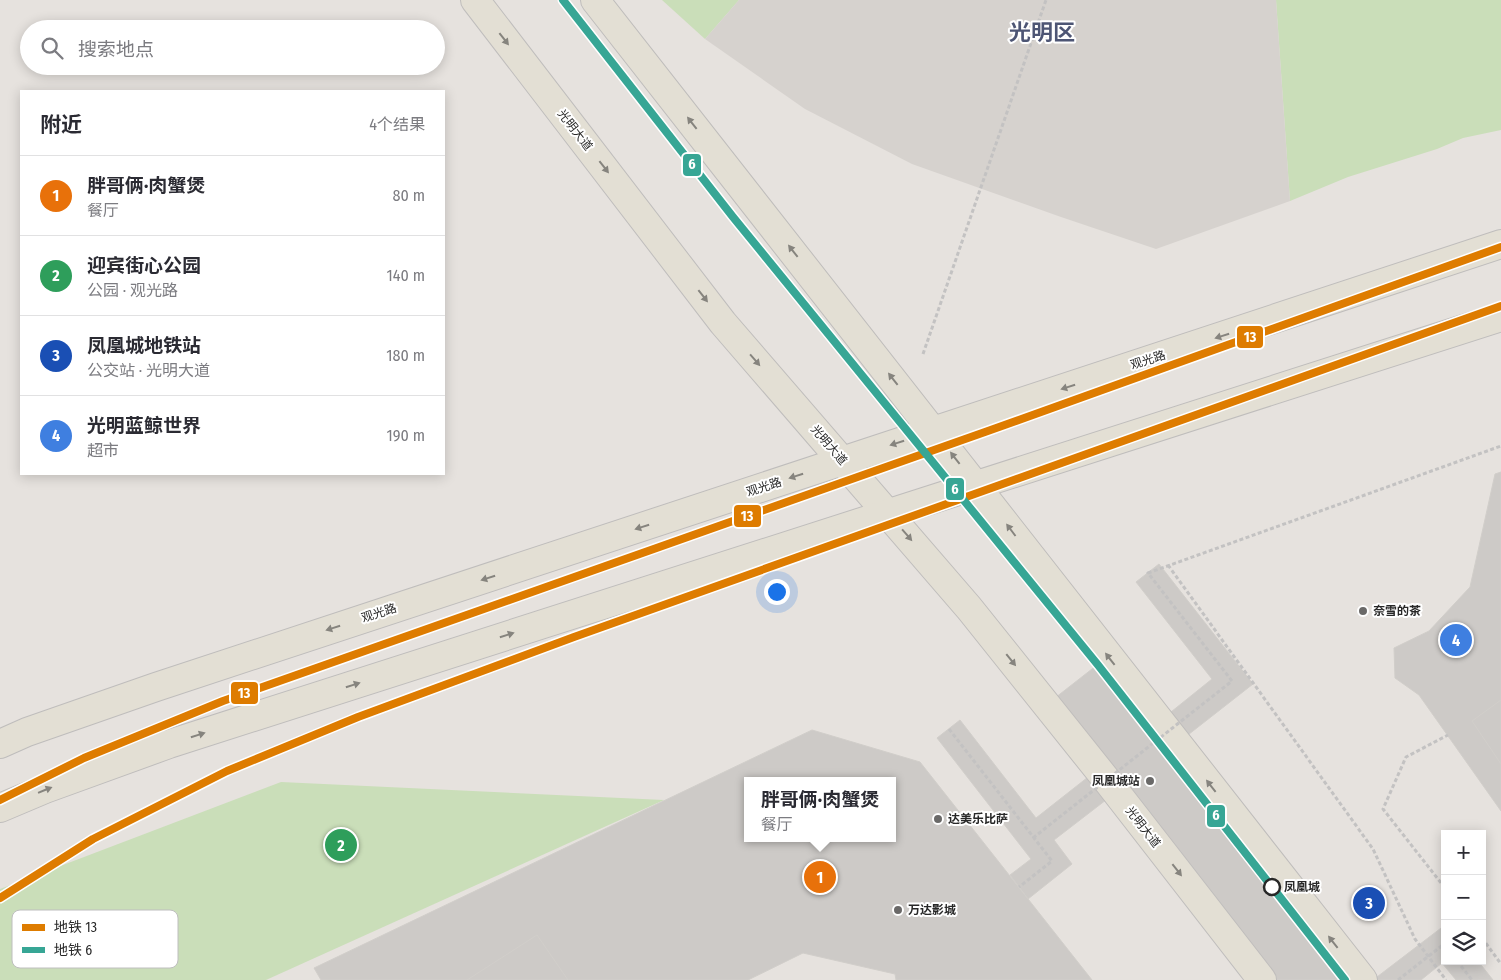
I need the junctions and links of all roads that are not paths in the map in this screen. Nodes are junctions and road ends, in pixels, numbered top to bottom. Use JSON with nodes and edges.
{"nodes":[{"id":1,"x":475,"y":0,"type":"edge"},
{"id":2,"x":595,"y":0,"type":"edge"},
{"id":3,"x":1501,"y":244,"type":"edge"},
{"id":4,"x":1501,"y":317,"type":"edge"},
{"id":5,"x":934,"y":431,"type":"junction"},
{"id":6,"x":843,"y":461,"type":"junction"},
{"id":7,"x":976,"y":485,"type":"junction"},
{"id":8,"x":888,"y":513,"type":"junction"},
{"id":9,"x":0,"y":744,"type":"edge"},
{"id":10,"x":0,"y":808,"type":"edge"},
{"id":11,"x":1262,"y":980,"type":"edge"},
{"id":12,"x":1363,"y":980,"type":"edge"}],
"edges":[{"from":1,"to":6,"type":"main road","name":"光明大道","one_way":true},
{"from":5,"to":2,"type":"main road","one_way":true},
{"from":3,"to":5,"type":"main road","name":"观光路","one_way":true},
{"from":4,"to":7,"type":"main road"},
{"from":5,"to":6,"type":"main road","name":"观光路","one_way":true},
{"from":7,"to":5,"type":"main road","one_way":true},
{"from":6,"to":8,"type":"main road","name":"光明大道"},
{"from":6,"to":9,"type":"main road","name":"观光路","one_way":true},
{"from":7,"to":8,"type":"main road"},
{"from":12,"to":7,"type":"main road","one_way":true},
{"from":10,"to":8,"type":"main road","one_way":true},
{"from":8,"to":11,"type":"main road","name":"光明大道","one_way":true}]}
